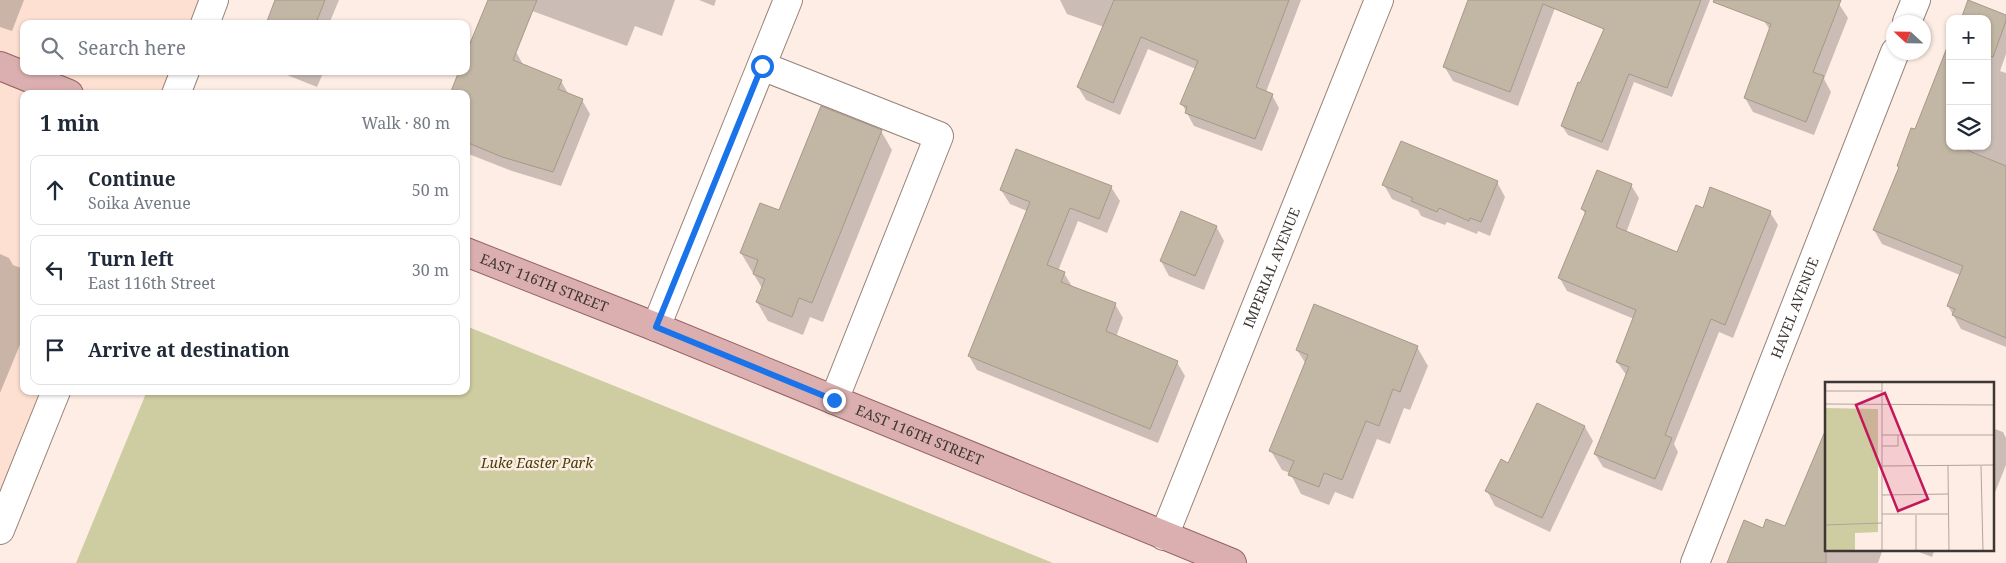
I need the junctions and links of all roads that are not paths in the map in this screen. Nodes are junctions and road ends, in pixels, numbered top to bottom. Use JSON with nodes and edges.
{"nodes":[{"id":1,"x":214,"y":0,"type":"edge"},
{"id":2,"x":788,"y":0,"type":"edge"},
{"id":3,"x":1379,"y":0,"type":"edge"},
{"id":4,"x":1916,"y":0,"type":"edge"},
{"id":5,"x":1910,"y":15,"type":"edge"},
{"id":6,"x":206,"y":20,"type":"edge"},
{"id":7,"x":1892,"y":60,"type":"edge"},
{"id":8,"x":0,"y":66,"type":"edge"},
{"id":9,"x":762,"y":66,"type":"junction"},
{"id":10,"x":20,"y":74,"type":"edge"},
{"id":11,"x":22,"y":75,"type":"edge"},
{"id":12,"x":183,"y":75,"type":"edge"},
{"id":13,"x":59,"y":90,"type":"edge"},
{"id":14,"x":178,"y":90,"type":"edge"},
{"id":15,"x":470,"y":254,"type":"edge"},
{"id":16,"x":656,"y":327,"type":"junction"},
{"id":17,"x":54,"y":395,"type":"edge"},
{"id":18,"x":834,"y":400,"type":"junction"},
{"id":19,"x":0,"y":530,"type":"edge"},
{"id":20,"x":1164,"y":536,"type":"junction"},
{"id":21,"x":1232,"y":563,"type":"edge"},
{"id":22,"x":1695,"y":563,"type":"edge"}],
"edges":[{"from":1,"to":6,"type":"street"},
{"from":2,"to":9,"type":"street"},
{"from":3,"to":20,"type":"street","name":"IMPERIAL AVENUE"},
{"from":4,"to":5,"type":"street"},
{"from":7,"to":22,"type":"street","name":"HAVEL AVENUE"},
{"from":8,"to":10,"type":"main road"},
{"from":9,"to":16,"type":"street"},
{"from":9,"to":18,"type":"street"},
{"from":11,"to":13,"type":"main road"},
{"from":12,"to":14,"type":"street"},
{"from":15,"to":16,"type":"main road","name":"EAST 116TH STREET"},
{"from":16,"to":18,"type":"main road","name":"EAST 116TH STREET"},
{"from":17,"to":19,"type":"street"},
{"from":18,"to":20,"type":"main road","name":"EAST 116TH STREET"},
{"from":20,"to":21,"type":"main road","name":"EAST 116TH STREET"}]}
